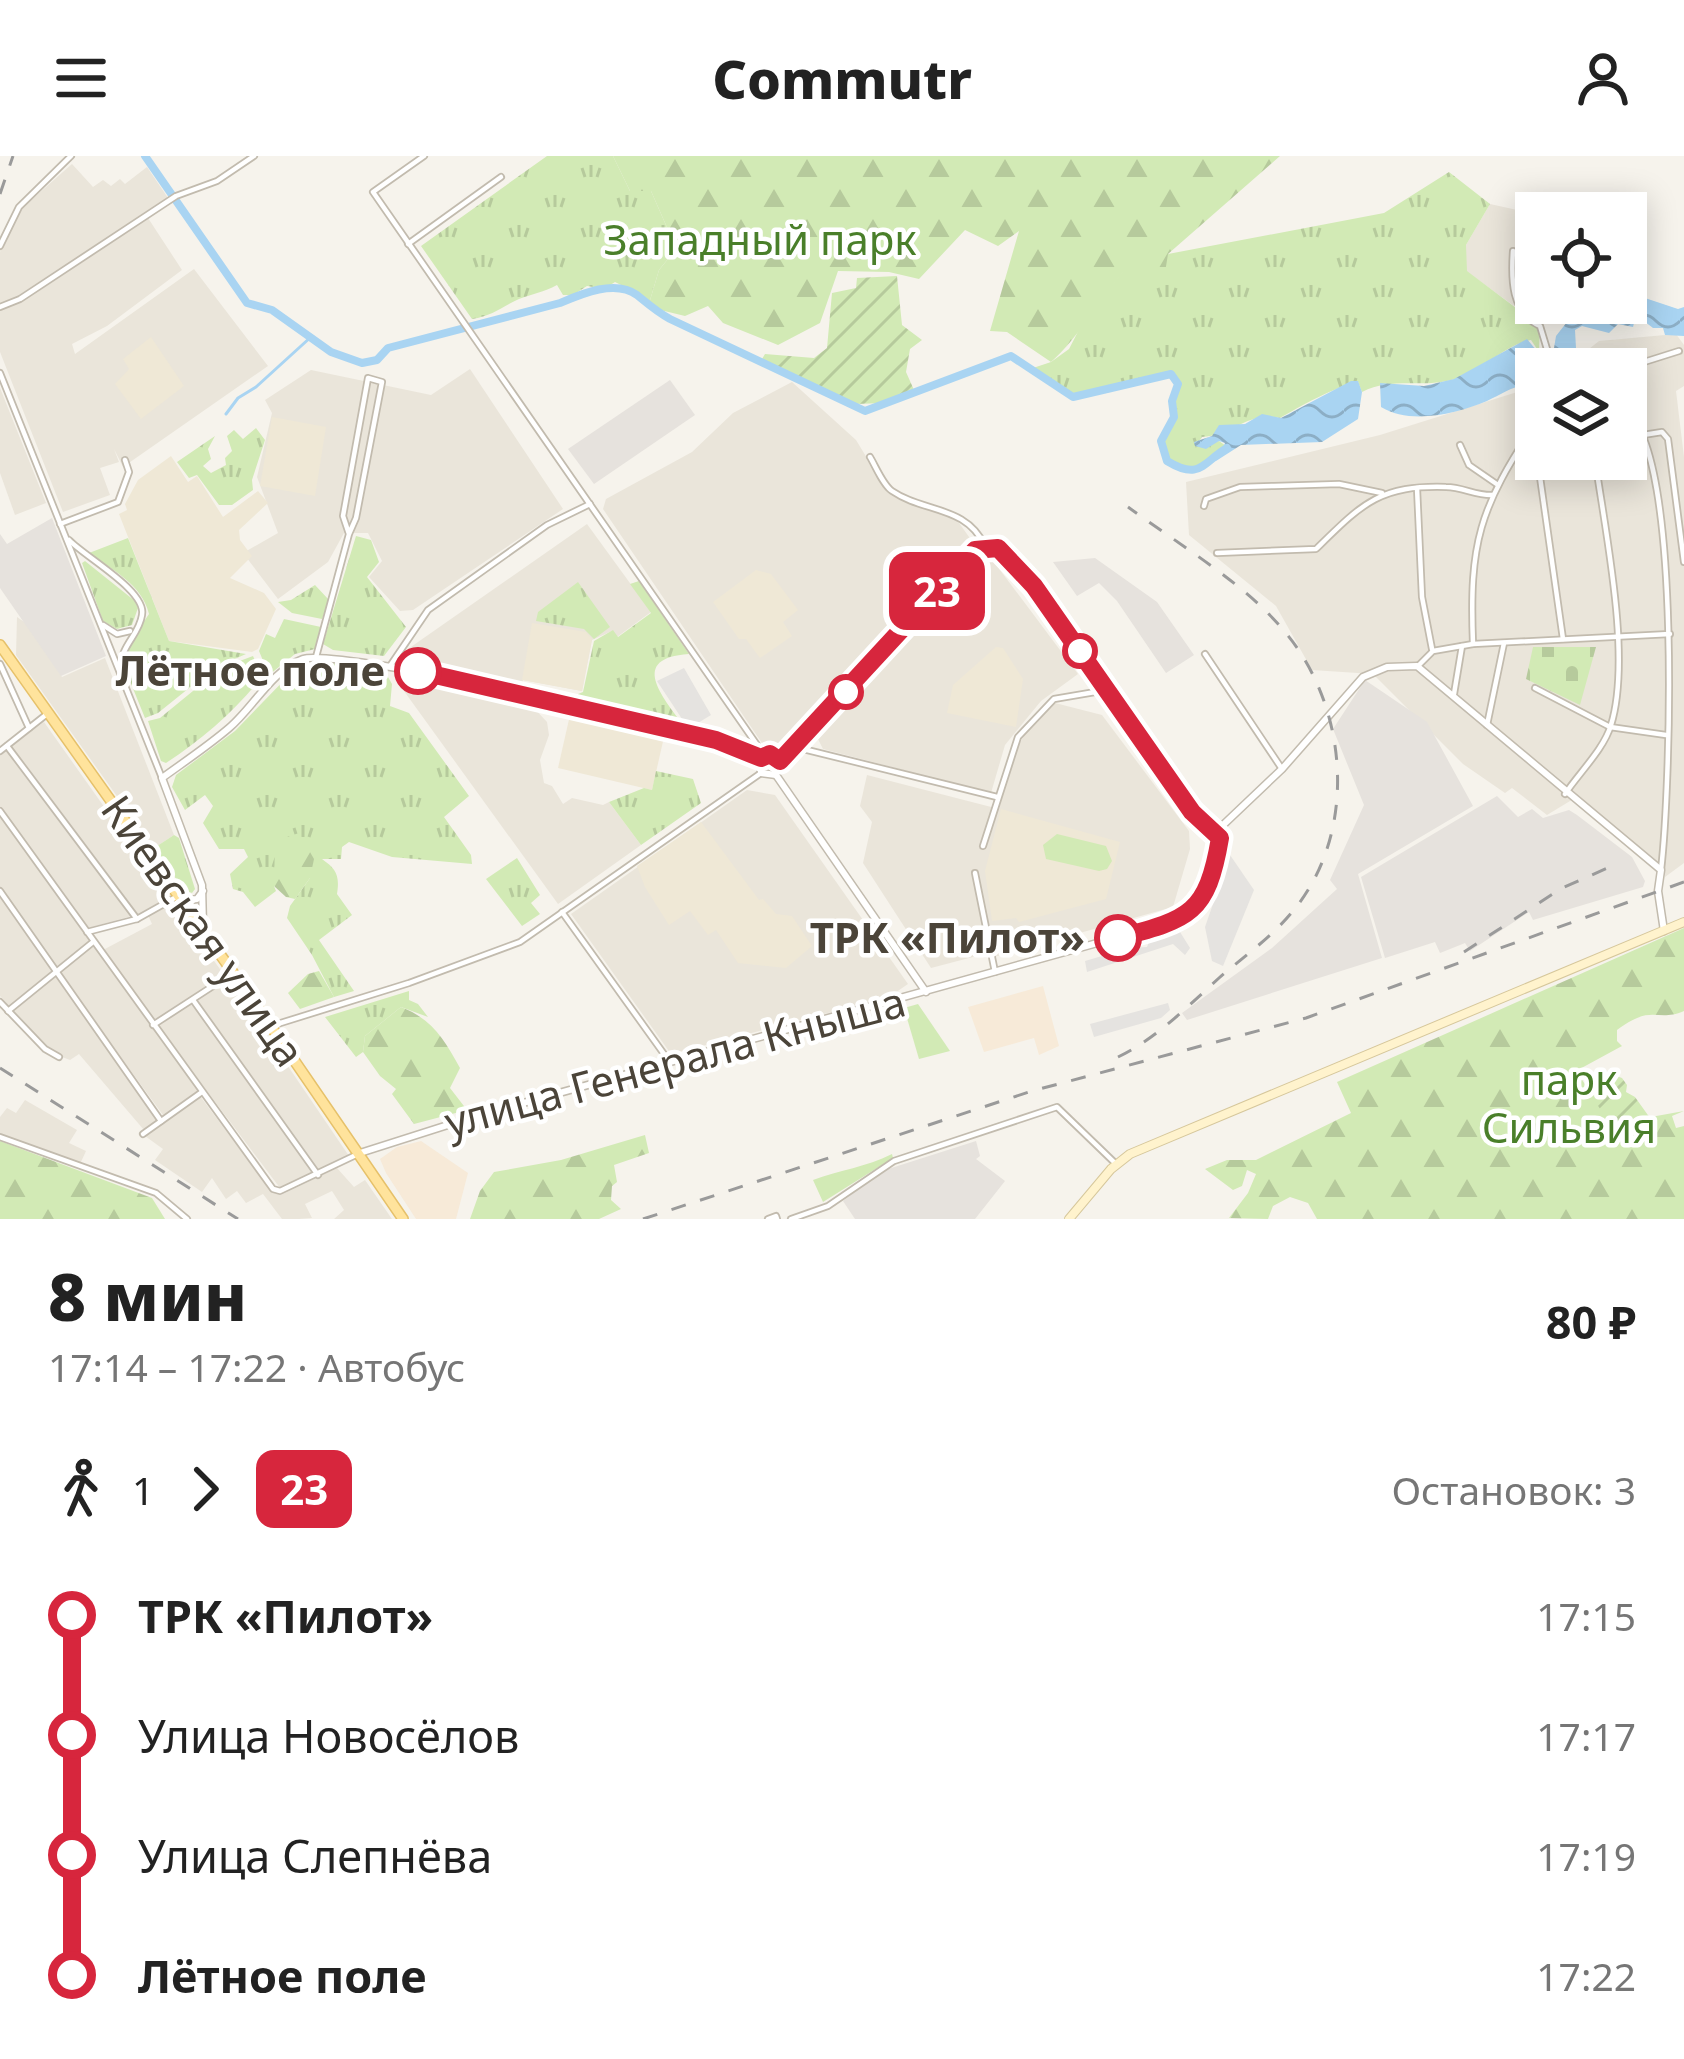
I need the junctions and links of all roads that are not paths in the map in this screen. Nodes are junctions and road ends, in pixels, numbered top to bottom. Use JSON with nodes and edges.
{"nodes":[{"id":1,"x":71,"y":156,"type":"edge"},
{"id":2,"x":254,"y":156,"type":"edge"},
{"id":3,"x":424,"y":156,"type":"edge"},
{"id":4,"x":501,"y":177,"type":"dead end"},
{"id":5,"x":408,"y":244,"type":"junction"},
{"id":6,"x":0,"y":245,"type":"edge"},
{"id":7,"x":1513,"y":251,"type":"dead end"},
{"id":8,"x":0,"y":307,"type":"edge"},
{"id":9,"x":1547,"y":348,"type":"edge"},
{"id":10,"x":1679,"y":351,"type":"dead end"},
{"id":11,"x":1647,"y":361,"type":"edge"},
{"id":12,"x":0,"y":374,"type":"edge"},
{"id":13,"x":1647,"y":435,"type":"edge"},
{"id":14,"x":1460,"y":445,"type":"dead end"},
{"id":15,"x":1515,"y":456,"type":"edge"},
{"id":16,"x":1647,"y":456,"type":"edge"},
{"id":17,"x":870,"y":458,"type":"dead end"},
{"id":18,"x":125,"y":460,"type":"dead end"},
{"id":19,"x":1540,"y":480,"type":"edge"},
{"id":20,"x":1598,"y":480,"type":"edge"},
{"id":21,"x":1498,"y":485,"type":"junction"},
{"id":22,"x":1418,"y":488,"type":"junction"},
{"id":23,"x":1383,"y":493,"type":"junction"},
{"id":24,"x":1493,"y":495,"type":"junction"},
{"id":25,"x":590,"y":505,"type":"junction"},
{"id":26,"x":1204,"y":506,"type":"dead end"},
{"id":27,"x":60,"y":524,"type":"junction"},
{"id":28,"x":64,"y":532,"type":"junction"},
{"id":29,"x":349,"y":534,"type":"junction"},
{"id":30,"x":985,"y":546,"type":"junction"},
{"id":31,"x":1217,"y":553,"type":"dead end"},
{"id":32,"x":1684,"y":562,"type":"edge"},
{"id":33,"x":99,"y":621,"type":"junction"},
{"id":34,"x":134,"y":630,"type":"junction"},
{"id":35,"x":1670,"y":634,"type":"junction"},
{"id":36,"x":1619,"y":638,"type":"junction"},
{"id":37,"x":1563,"y":639,"type":"junction"},
{"id":38,"x":1504,"y":643,"type":"junction"},
{"id":39,"x":1473,"y":644,"type":"junction"},
{"id":40,"x":0,"y":645,"type":"edge"},
{"id":41,"x":1462,"y":646,"type":"junction"},
{"id":42,"x":1433,"y":651,"type":"junction"},
{"id":43,"x":1205,"y":653,"type":"dead end"},
{"id":44,"x":316,"y":657,"type":"junction"},
{"id":45,"x":0,"y":664,"type":"edge"},
{"id":46,"x":390,"y":665,"type":"junction"},
{"id":47,"x":1417,"y":666,"type":"junction"},
{"id":48,"x":122,"y":680,"type":"junction"},
{"id":49,"x":1535,"y":688,"type":"dead end"},
{"id":50,"x":1107,"y":690,"type":"junction"},
{"id":51,"x":1453,"y":699,"type":"junction"},
{"id":52,"x":48,"y":713,"type":"junction"},
{"id":53,"x":1610,"y":727,"type":"junction"},
{"id":54,"x":28,"y":728,"type":"junction"},
{"id":55,"x":1486,"y":728,"type":"junction"},
{"id":56,"x":1666,"y":735,"type":"junction"},
{"id":57,"x":753,"y":737,"type":"junction"},
{"id":58,"x":7,"y":746,"type":"junction"},
{"id":59,"x":795,"y":747,"type":"junction"},
{"id":60,"x":745,"y":748,"type":"junction"},
{"id":61,"x":0,"y":751,"type":"edge"},
{"id":62,"x":763,"y":756,"type":"junction"},
{"id":63,"x":780,"y":761,"type":"junction"},
{"id":64,"x":1282,"y":769,"type":"junction"},
{"id":65,"x":761,"y":773,"type":"junction"},
{"id":66,"x":776,"y":775,"type":"junction"},
{"id":67,"x":162,"y":778,"type":"junction"},
{"id":68,"x":1565,"y":794,"type":"junction"},
{"id":69,"x":997,"y":797,"type":"junction"},
{"id":70,"x":0,"y":811,"type":"edge"},
{"id":71,"x":1222,"y":826,"type":"junction"},
{"id":72,"x":1212,"y":829,"type":"junction"},
{"id":73,"x":1220,"y":838,"type":"junction"},
{"id":74,"x":983,"y":846,"type":"dead end"},
{"id":75,"x":1661,"y":870,"type":"junction"},
{"id":76,"x":975,"y":873,"type":"dead end"},
{"id":77,"x":0,"y":891,"type":"edge"},
{"id":78,"x":203,"y":891,"type":"junction"},
{"id":79,"x":180,"y":898,"type":"junction"},
{"id":80,"x":204,"y":904,"type":"junction"},
{"id":81,"x":562,"y":912,"type":"junction"},
{"id":82,"x":192,"y":914,"type":"junction"},
{"id":83,"x":137,"y":919,"type":"junction"},
{"id":84,"x":1684,"y":922,"type":"edge"},
{"id":85,"x":202,"y":928,"type":"junction"},
{"id":86,"x":1664,"y":931,"type":"junction"},
{"id":87,"x":87,"y":932,"type":"junction"},
{"id":88,"x":93,"y":942,"type":"junction"},
{"id":89,"x":56,"y":971,"type":"junction"},
{"id":90,"x":995,"y":972,"type":"junction"},
{"id":91,"x":233,"y":973,"type":"junction"},
{"id":92,"x":926,"y":992,"type":"junction"},
{"id":93,"x":193,"y":1000,"type":"junction"},
{"id":94,"x":0,"y":1002,"type":"edge"},
{"id":95,"x":8,"y":1011,"type":"junction"},
{"id":96,"x":286,"y":1023,"type":"junction"},
{"id":97,"x":153,"y":1025,"type":"junction"},
{"id":98,"x":271,"y":1026,"type":"junction"},
{"id":99,"x":279,"y":1037,"type":"junction"},
{"id":100,"x":59,"y":1057,"type":"dead end"},
{"id":101,"x":669,"y":1061,"type":"junction"},
{"id":102,"x":202,"y":1092,"type":"junction"},
{"id":103,"x":161,"y":1121,"type":"junction"},
{"id":104,"x":143,"y":1134,"type":"dead end"},
{"id":105,"x":0,"y":1137,"type":"edge"},
{"id":106,"x":376,"y":1145,"type":"junction"},
{"id":107,"x":358,"y":1154,"type":"junction"},
{"id":108,"x":1116,"y":1164,"type":"junction"},
{"id":109,"x":369,"y":1168,"type":"junction"},
{"id":110,"x":319,"y":1175,"type":"junction"},
{"id":111,"x":187,"y":1219,"type":"edge"},
{"id":112,"x":403,"y":1219,"type":"edge"},
{"id":113,"x":768,"y":1219,"type":"edge"},
{"id":114,"x":777,"y":1219,"type":"edge"},
{"id":115,"x":791,"y":1219,"type":"edge"},
{"id":116,"x":1069,"y":1219,"type":"edge"}],
"edges":[{"from":1,"to":6,"type":"street"},
{"from":2,"to":8,"type":"street"},
{"from":3,"to":5,"type":"street"},
{"from":4,"to":5,"type":"street"},
{"from":5,"to":25,"type":"street"},
{"from":7,"to":9,"type":"street"},
{"from":10,"to":11,"type":"street"},
{"from":12,"to":27,"type":"street"},
{"from":13,"to":32,"type":"street"},
{"from":14,"to":21,"type":"street"},
{"from":15,"to":21,"type":"street"},
{"from":16,"to":35,"type":"street"},
{"from":17,"to":30,"type":"street"},
{"from":18,"to":27,"type":"street"},
{"from":19,"to":37,"type":"street"},
{"from":20,"to":36,"type":"street"},
{"from":21,"to":24,"type":"street"},
{"from":22,"to":23,"type":"street"},
{"from":22,"to":24,"type":"street"},
{"from":22,"to":42,"type":"street"},
{"from":23,"to":26,"type":"street"},
{"from":23,"to":31,"type":"street"},
{"from":24,"to":39,"type":"street"},
{"from":25,"to":46,"type":"street"},
{"from":25,"to":57,"type":"street"},
{"from":27,"to":28,"type":"street"},
{"from":28,"to":33,"type":"street"},
{"from":28,"to":34,"type":"street"},
{"from":29,"to":29,"type":"street"},
{"from":29,"to":44,"type":"street"},
{"from":30,"to":50,"type":"street"},
{"from":30,"to":59,"type":"street"},
{"from":33,"to":34,"type":"street"},
{"from":33,"to":48,"type":"street"},
{"from":34,"to":48,"type":"street"},
{"from":35,"to":36,"type":"street"},
{"from":35,"to":56,"type":"street"},
{"from":36,"to":37,"type":"street"},
{"from":36,"to":53,"type":"street"},
{"from":37,"to":38,"type":"street"},
{"from":38,"to":39,"type":"street"},
{"from":38,"to":55,"type":"street"},
{"from":39,"to":41,"type":"street"},
{"from":40,"to":52,"type":"main road","name":"Киевская улица"},
{"from":41,"to":42,"type":"street"},
{"from":41,"to":51,"type":"street"},
{"from":42,"to":47,"type":"street"},
{"from":43,"to":64,"type":"street"},
{"from":44,"to":46,"type":"street"},
{"from":44,"to":67,"type":"street"},
{"from":45,"to":54,"type":"street"},
{"from":46,"to":60,"type":"street"},
{"from":47,"to":51,"type":"street"},
{"from":47,"to":64,"type":"street"},
{"from":48,"to":67,"type":"street"},
{"from":49,"to":53,"type":"street"},
{"from":50,"to":69,"type":"street"},
{"from":50,"to":72,"type":"street"},
{"from":51,"to":55,"type":"street"},
{"from":52,"to":54,"type":"street"},
{"from":52,"to":79,"type":"main road","name":"Киевская улица"},
{"from":53,"to":56,"type":"street"},
{"from":53,"to":68,"type":"street"},
{"from":54,"to":58,"type":"street"},
{"from":55,"to":68,"type":"street"},
{"from":56,"to":75,"type":"street"},
{"from":57,"to":60,"type":"street"},
{"from":57,"to":62,"type":"street"},
{"from":58,"to":61,"type":"street"},
{"from":58,"to":83,"type":"street"},
{"from":59,"to":63,"type":"street"},
{"from":59,"to":69,"type":"street"},
{"from":60,"to":62,"type":"street"},
{"from":62,"to":63,"type":"street"},
{"from":62,"to":65,"type":"street"},
{"from":63,"to":66,"type":"street"},
{"from":64,"to":71,"type":"street"},
{"from":65,"to":66,"type":"street"},
{"from":65,"to":81,"type":"street"},
{"from":66,"to":92,"type":"street"},
{"from":67,"to":78,"type":"street"},
{"from":68,"to":75,"type":"street"},
{"from":69,"to":74,"type":"street"},
{"from":70,"to":87,"type":"street"},
{"from":71,"to":72,"type":"street"},
{"from":71,"to":73,"type":"street","name":"улица Генерала Кныша"},
{"from":72,"to":73,"type":"street"},
{"from":73,"to":90,"type":"street","name":"улица Генерала Кныша"},
{"from":75,"to":86,"type":"street"},
{"from":76,"to":90,"type":"street"},
{"from":77,"to":89,"type":"street"},
{"from":78,"to":79,"type":"street"},
{"from":78,"to":80,"type":"street"},
{"from":78,"to":82,"type":"street"},
{"from":79,"to":82,"type":"main road","name":"Киевская улица"},
{"from":79,"to":83,"type":"street"},
{"from":80,"to":82,"type":"street"},
{"from":80,"to":85,"type":"street"},
{"from":81,"to":96,"type":"street"},
{"from":81,"to":101,"type":"street"},
{"from":82,"to":85,"type":"main road","name":"Киевская улица"},
{"from":83,"to":87,"type":"street"},
{"from":84,"to":86,"type":"main road"},
{"from":85,"to":91,"type":"main road","name":"Киевская улица"},
{"from":86,"to":108,"type":"main road"},
{"from":87,"to":88,"type":"street"},
{"from":88,"to":89,"type":"street"},
{"from":88,"to":97,"type":"street"},
{"from":89,"to":95,"type":"street"},
{"from":89,"to":103,"type":"street"},
{"from":90,"to":92,"type":"street","name":"улица Генерала Кныша"},
{"from":91,"to":93,"type":"street"},
{"from":91,"to":98,"type":"main road","name":"Киевская улица"},
{"from":92,"to":101,"type":"street","name":"улица Генерала Кныша"},
{"from":93,"to":97,"type":"street"},
{"from":93,"to":110,"type":"street"},
{"from":94,"to":95,"type":"street"},
{"from":95,"to":100,"type":"street"},
{"from":96,"to":98,"type":"street"},
{"from":96,"to":99,"type":"street"},
{"from":97,"to":102,"type":"street"},
{"from":98,"to":99,"type":"main road","name":"Киевская улица"},
{"from":99,"to":107,"type":"main road","name":"Киевская улица"},
{"from":101,"to":106,"type":"street","name":"улица Генерала Кныша"},
{"from":102,"to":103,"type":"street"},
{"from":102,"to":110,"type":"street"},
{"from":103,"to":104,"type":"street"},
{"from":105,"to":111,"type":"street"},
{"from":106,"to":107,"type":"street","name":"улица Генерала Кныша"},
{"from":106,"to":109,"type":"street"},
{"from":107,"to":109,"type":"main road","name":"Киевская улица"},
{"from":107,"to":110,"type":"street"},
{"from":108,"to":115,"type":"street"},
{"from":108,"to":116,"type":"main road"},
{"from":109,"to":112,"type":"main road","name":"Киевская улица"},
{"from":113,"to":114,"type":"street"}]}
